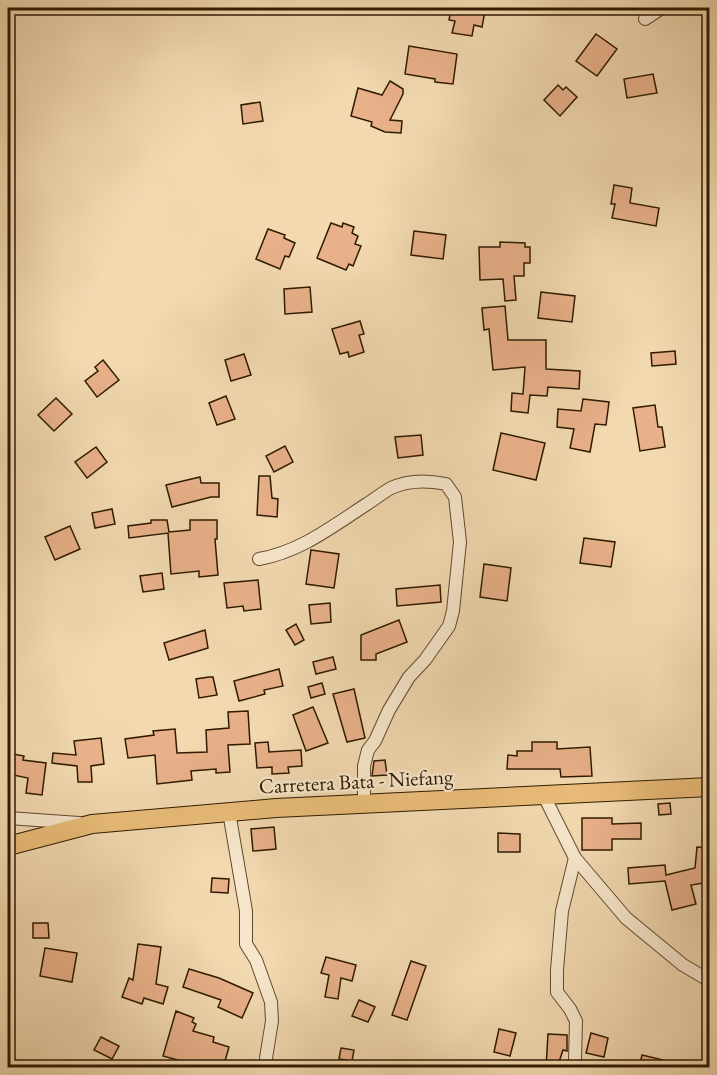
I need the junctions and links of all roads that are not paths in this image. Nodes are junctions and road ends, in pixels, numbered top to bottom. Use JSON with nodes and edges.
{"nodes":[{"id":1,"x":662,"y":8,"type":"edge"},
{"id":2,"x":645,"y":19,"type":"dead end"},
{"id":3,"x":259,"y":559,"type":"dead end"},
{"id":4,"x":710,"y":787,"type":"edge"},
{"id":5,"x":543,"y":794,"type":"junction"},
{"id":6,"x":364,"y":803,"type":"junction"},
{"id":7,"x":229,"y":812,"type":"junction"},
{"id":8,"x":8,"y":818,"type":"edge"},
{"id":9,"x":92,"y":824,"type":"junction"},
{"id":10,"x":8,"y":846,"type":"edge"},
{"id":11,"x":575,"y":858,"type":"junction"},
{"id":12,"x":710,"y":981,"type":"edge"},
{"id":13,"x":268,"y":1068,"type":"edge"},
{"id":14,"x":577,"y":1068,"type":"edge"}],
"edges":[{"from":1,"to":2,"type":"street"},
{"from":3,"to":6,"type":"street"},
{"from":4,"to":5,"type":"main road","name":"Carretera Bata - Niefang"},
{"from":5,"to":6,"type":"main road","name":"Carretera Bata - Niefang"},
{"from":5,"to":11,"type":"street"},
{"from":6,"to":7,"type":"main road","name":"Carretera Bata - Niefang"},
{"from":7,"to":9,"type":"main road","name":"Carretera Bata - Niefang"},
{"from":7,"to":13,"type":"street"},
{"from":8,"to":9,"type":"street"},
{"from":9,"to":10,"type":"main road","name":"Carretera Bata - Niefang"},
{"from":11,"to":12,"type":"street"},
{"from":11,"to":14,"type":"street"}]}
